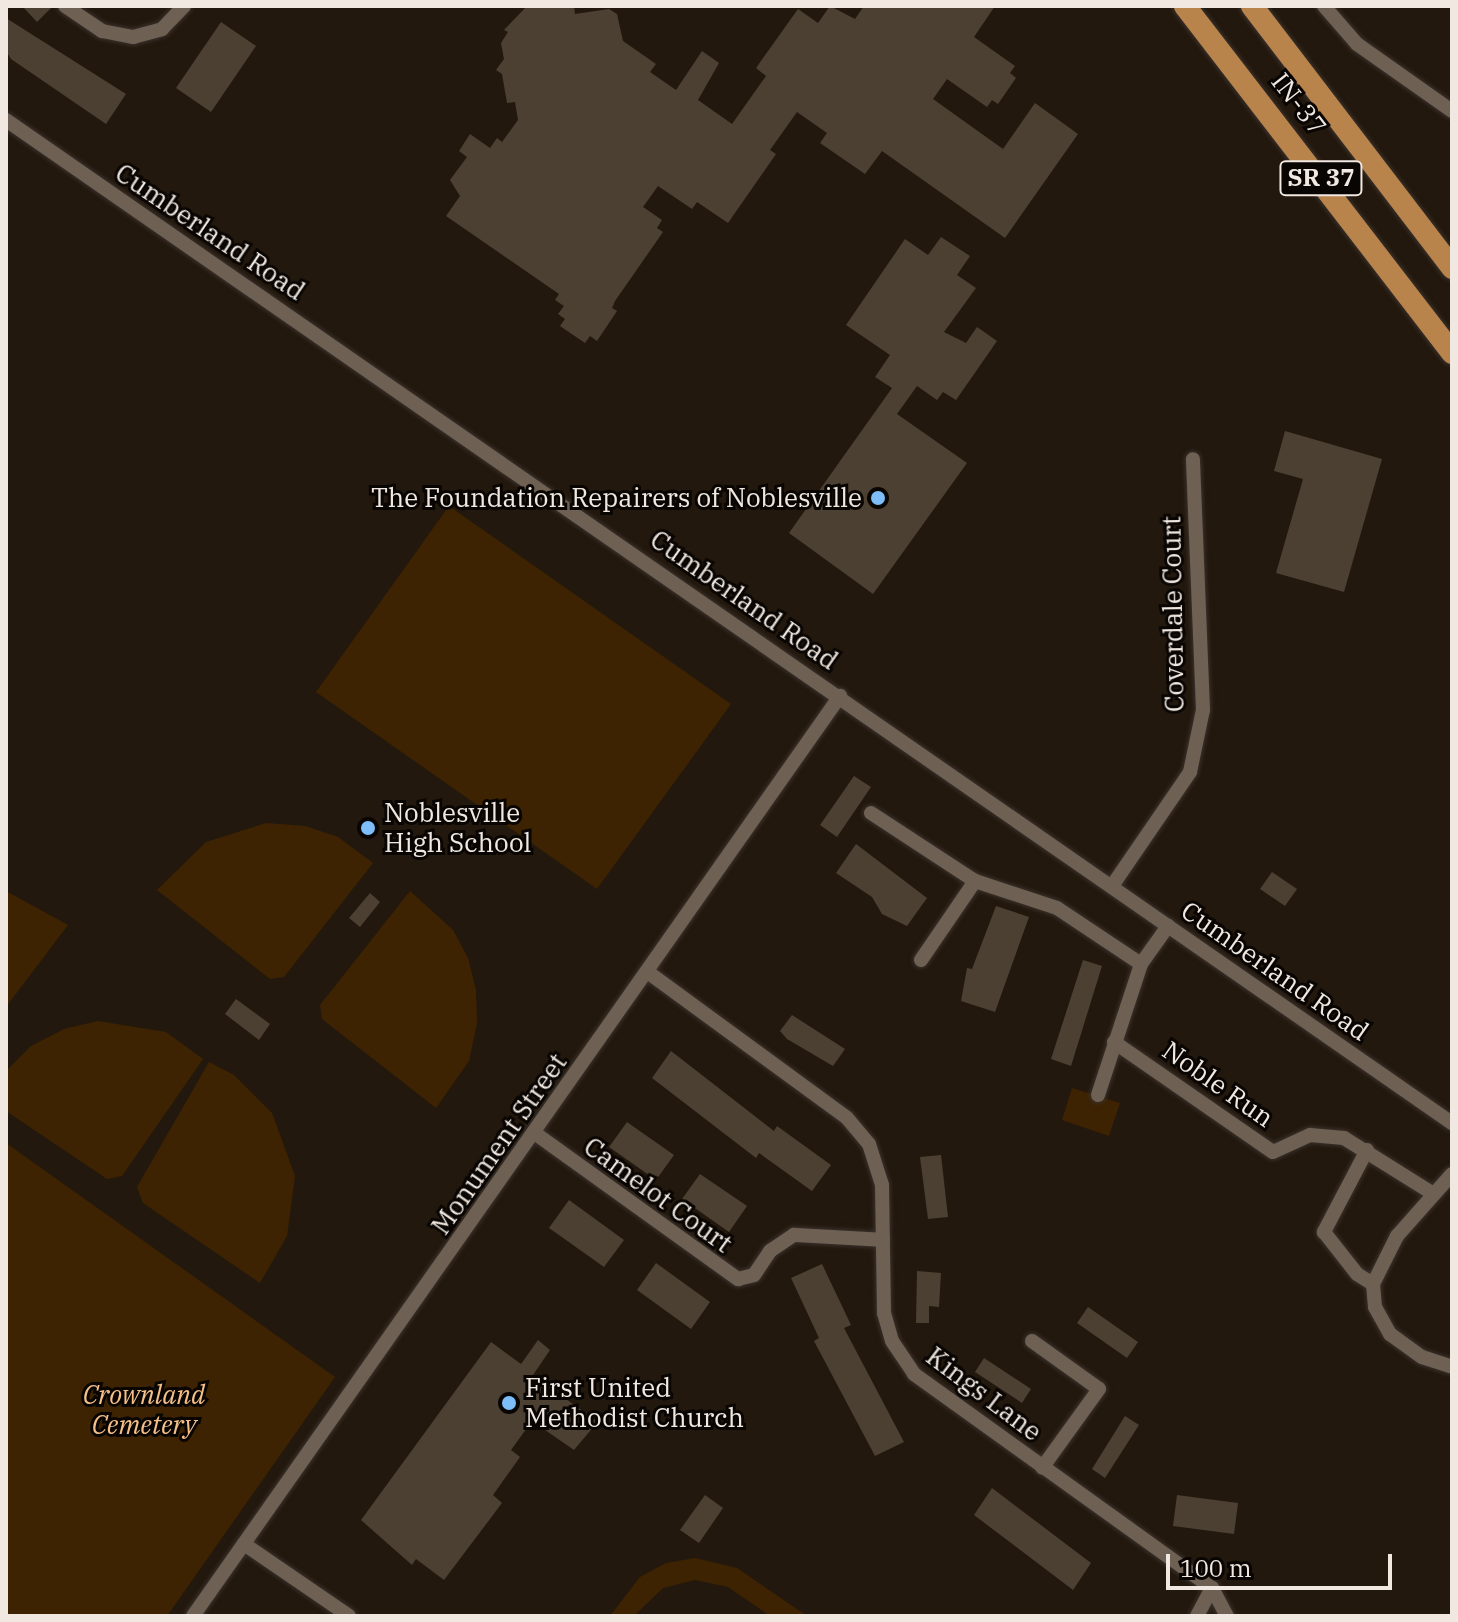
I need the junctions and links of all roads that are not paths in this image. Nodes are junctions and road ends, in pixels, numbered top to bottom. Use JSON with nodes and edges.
{"nodes":[{"id":1,"x":65,"y":6,"type":"edge"},
{"id":2,"x":184,"y":6,"type":"edge"},
{"id":3,"x":1185,"y":6,"type":"edge"},
{"id":4,"x":1252,"y":6,"type":"edge"},
{"id":5,"x":1324,"y":6,"type":"edge"},
{"id":6,"x":1452,"y":111,"type":"edge"},
{"id":7,"x":6,"y":120,"type":"edge"},
{"id":8,"x":1452,"y":268,"type":"edge"},
{"id":9,"x":1452,"y":353,"type":"edge"},
{"id":10,"x":1193,"y":459,"type":"dead end"},
{"id":11,"x":840,"y":696,"type":"junction"},
{"id":12,"x":871,"y":813,"type":"dead end"},
{"id":13,"x":975,"y":881,"type":"junction"},
{"id":14,"x":1112,"y":886,"type":"junction"},
{"id":15,"x":1168,"y":926,"type":"junction"},
{"id":16,"x":921,"y":960,"type":"dead end"},
{"id":17,"x":1141,"y":964,"type":"junction"},
{"id":18,"x":649,"y":973,"type":"junction"},
{"id":19,"x":1114,"y":1042,"type":"junction"},
{"id":20,"x":1098,"y":1095,"type":"dead end"},
{"id":21,"x":1452,"y":1123,"type":"edge"},
{"id":22,"x":536,"y":1134,"type":"junction"},
{"id":23,"x":1367,"y":1150,"type":"junction"},
{"id":24,"x":1452,"y":1174,"type":"edge"},
{"id":25,"x":1432,"y":1193,"type":"junction"},
{"id":26,"x":883,"y":1240,"type":"junction"},
{"id":27,"x":1373,"y":1284,"type":"junction"},
{"id":28,"x":1032,"y":1341,"type":"dead end"},
{"id":29,"x":1452,"y":1367,"type":"edge"},
{"id":30,"x":1042,"y":1468,"type":"junction"},
{"id":31,"x":244,"y":1544,"type":"junction"},
{"id":32,"x":1212,"y":1588,"type":"junction"},
{"id":33,"x":193,"y":1616,"type":"edge"},
{"id":34,"x":349,"y":1616,"type":"edge"},
{"id":35,"x":1197,"y":1616,"type":"edge"},
{"id":36,"x":1227,"y":1616,"type":"edge"}],
"edges":[{"from":1,"to":2,"type":"street"},
{"from":3,"to":9,"type":"highway","name":"IN-37","number":"SR 37"},
{"from":4,"to":8,"type":"highway","name":"IN-37","number":"SR 37"},
{"from":5,"to":6,"type":"street"},
{"from":7,"to":11,"type":"street","name":"Cumberland Road"},
{"from":10,"to":14,"type":"street","name":"Coverdale Court"},
{"from":11,"to":14,"type":"street","name":"Cumberland Road"},
{"from":11,"to":18,"type":"street","name":"Monument Street"},
{"from":12,"to":13,"type":"street"},
{"from":13,"to":16,"type":"street"},
{"from":13,"to":17,"type":"street"},
{"from":14,"to":15,"type":"street","name":"Cumberland Road"},
{"from":15,"to":17,"type":"street"},
{"from":15,"to":21,"type":"street","name":"Cumberland Road"},
{"from":17,"to":19,"type":"street"},
{"from":18,"to":22,"type":"street","name":"Monument Street"},
{"from":18,"to":26,"type":"street","name":"Kings Lane"},
{"from":19,"to":20,"type":"street"},
{"from":19,"to":23,"type":"street","name":"Noble Run"},
{"from":22,"to":26,"type":"street","name":"Camelot Court"},
{"from":22,"to":31,"type":"street","name":"Monument Street"},
{"from":23,"to":25,"type":"street"},
{"from":23,"to":27,"type":"street"},
{"from":24,"to":25,"type":"street"},
{"from":25,"to":27,"type":"street"},
{"from":26,"to":30,"type":"street","name":"Kings Lane"},
{"from":27,"to":29,"type":"street"},
{"from":28,"to":30,"type":"street"},
{"from":30,"to":32,"type":"street","name":"Kings Lane"},
{"from":31,"to":33,"type":"street","name":"Monument Street"},
{"from":31,"to":34,"type":"street"},
{"from":32,"to":35,"type":"street"},
{"from":32,"to":36,"type":"street","name":"Kings Lane"}]}
